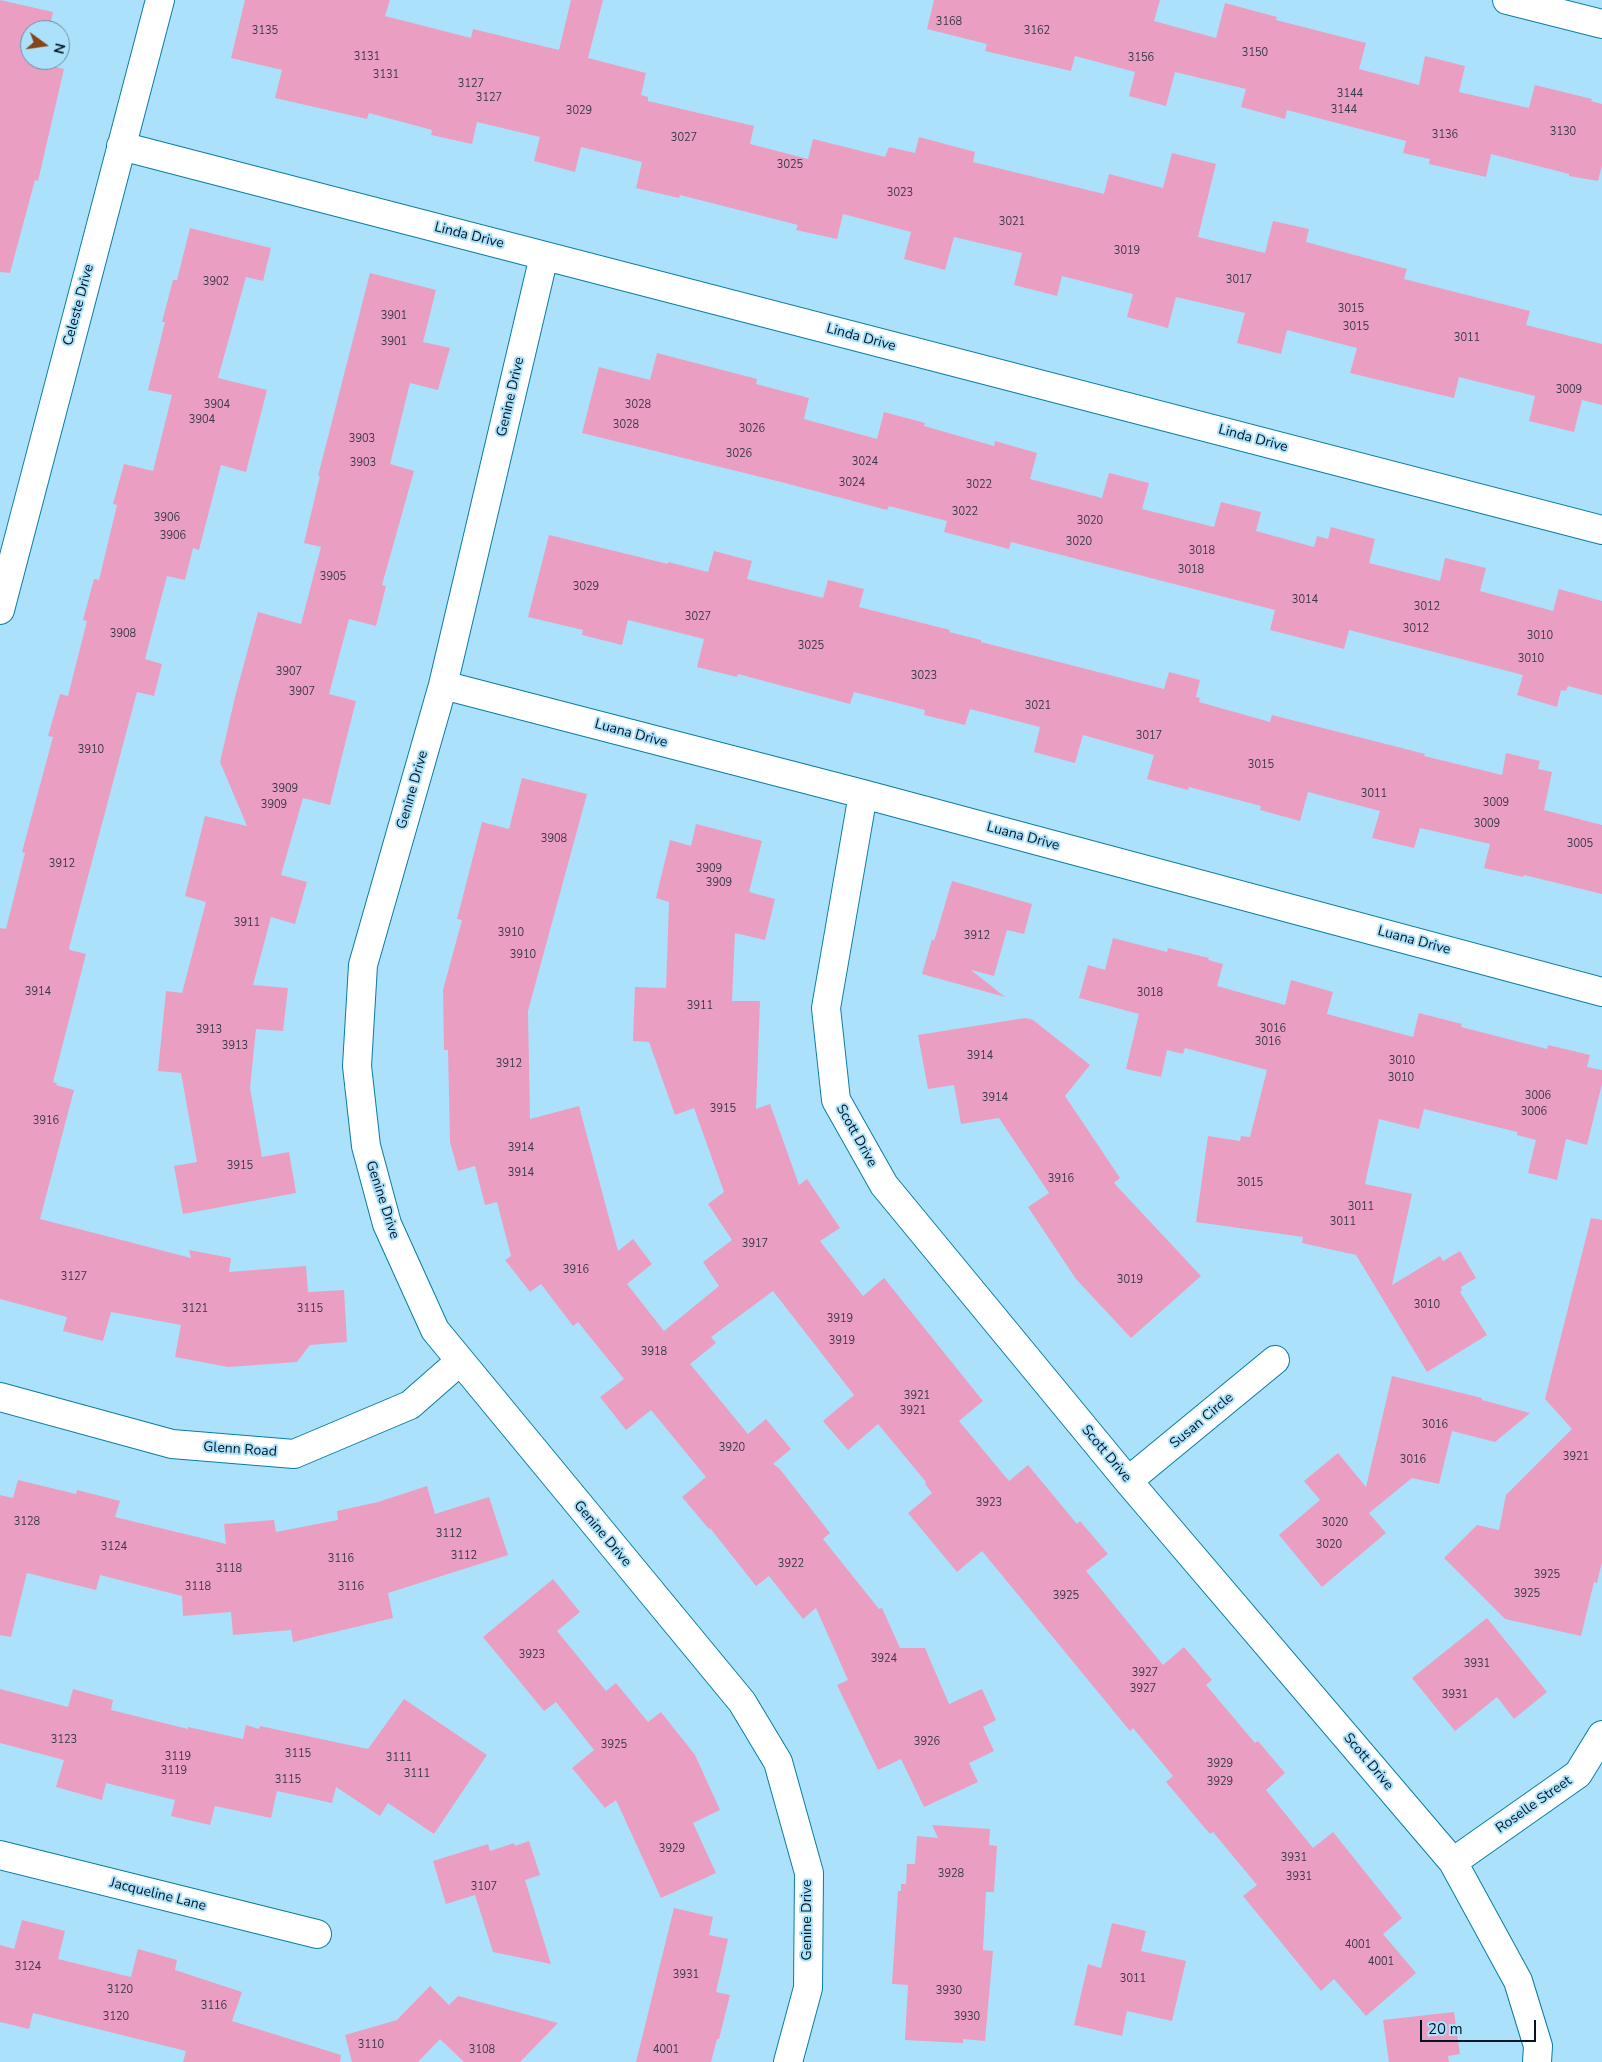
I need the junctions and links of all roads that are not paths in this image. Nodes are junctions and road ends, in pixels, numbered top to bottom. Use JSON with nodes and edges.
{"nodes":[{"id":1,"x":160,"y":0,"type":"edge"},
{"id":2,"x":1507,"y":0,"type":"edge"},
{"id":3,"x":1602,"y":24,"type":"edge"},
{"id":4,"x":121,"y":146,"type":"junction"},
{"id":5,"x":544,"y":256,"type":"junction"},
{"id":6,"x":1602,"y":530,"type":"edge"},
{"id":7,"x":0,"y":610,"type":"edge"},
{"id":8,"x":442,"y":685,"type":"junction"},
{"id":9,"x":863,"y":794,"type":"junction"},
{"id":10,"x":1602,"y":992,"type":"edge"},
{"id":11,"x":1276,"y":1360,"type":"dead end"},
{"id":12,"x":459,"y":1362,"type":"junction"},
{"id":13,"x":0,"y":1397,"type":"edge"},
{"id":14,"x":1128,"y":1481,"type":"junction"},
{"id":15,"x":1602,"y":1735,"type":"edge"},
{"id":16,"x":0,"y":1856,"type":"edge"},
{"id":17,"x":1453,"y":1862,"type":"junction"},
{"id":18,"x":317,"y":1934,"type":"dead end"},
{"id":19,"x":788,"y":2062,"type":"edge"},
{"id":20,"x":1537,"y":2062,"type":"edge"}],
"edges":[{"from":1,"to":4,"type":"street","name":"Celeste Drive"},
{"from":2,"to":3,"type":"street"},
{"from":4,"to":5,"type":"street","name":"Linda Drive"},
{"from":4,"to":7,"type":"street","name":"Celeste Drive"},
{"from":5,"to":6,"type":"street","name":"Linda Drive"},
{"from":5,"to":8,"type":"street","name":"Genine Drive"},
{"from":8,"to":9,"type":"street","name":"Luana Drive"},
{"from":8,"to":12,"type":"street","name":"Genine Drive"},
{"from":9,"to":10,"type":"street","name":"Luana Drive"},
{"from":9,"to":14,"type":"street","name":"Scott Drive"},
{"from":11,"to":14,"type":"street","name":"Susan Circle"},
{"from":12,"to":13,"type":"street","name":"Glenn Road"},
{"from":12,"to":19,"type":"street","name":"Genine Drive"},
{"from":14,"to":17,"type":"street","name":"Scott Drive"},
{"from":15,"to":17,"type":"street","name":"Roselle Street"},
{"from":16,"to":18,"type":"street","name":"Jacqueline Lane"},
{"from":17,"to":20,"type":"street","name":"Scott Drive"}]}
